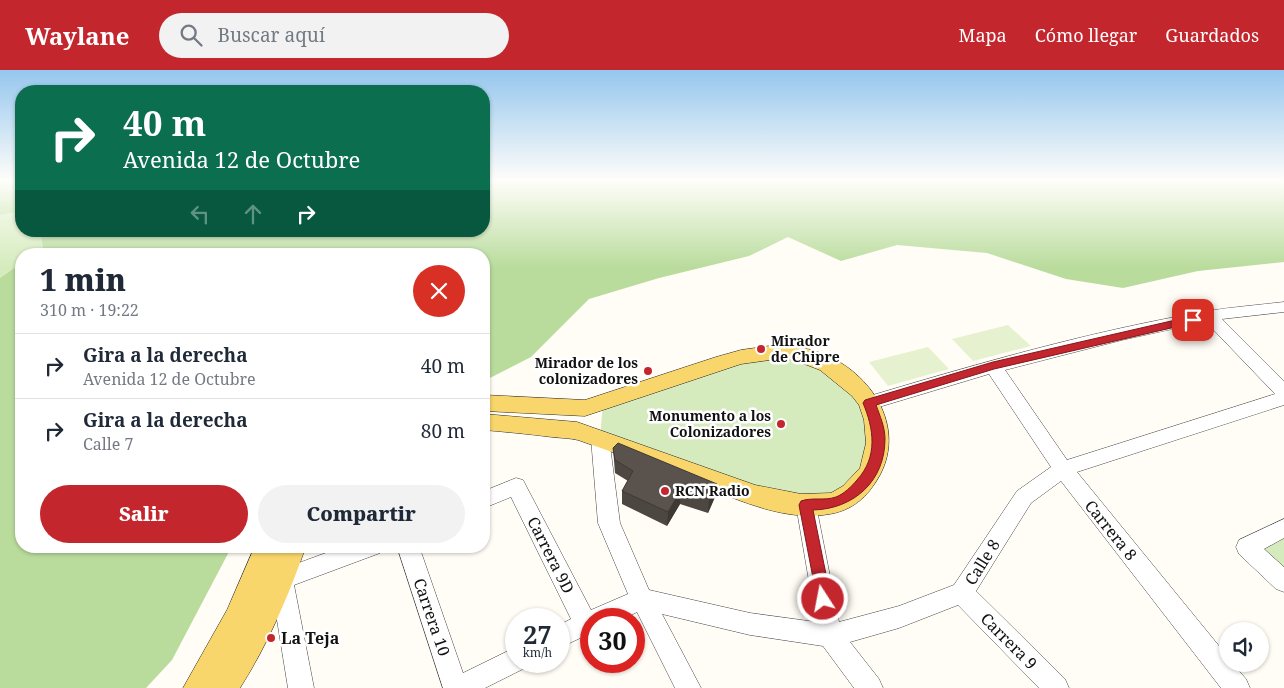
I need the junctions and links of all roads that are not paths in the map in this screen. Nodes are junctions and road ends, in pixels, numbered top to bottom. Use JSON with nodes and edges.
{"nodes":[{"id":1,"x":1284,"y":307,"type":"edge"},
{"id":2,"x":1210,"y":316,"type":"junction"},
{"id":3,"x":993,"y":366,"type":"junction"},
{"id":4,"x":1284,"y":392,"type":"edge"},
{"id":5,"x":1284,"y":398,"type":"edge"},
{"id":6,"x":490,"y":403,"type":"edge"},
{"id":7,"x":869,"y":403,"type":"junction"},
{"id":8,"x":490,"y":422,"type":"edge"},
{"id":9,"x":600,"y":438,"type":"junction"},
{"id":10,"x":1063,"y":469,"type":"junction"},
{"id":11,"x":490,"y":497,"type":"edge"},
{"id":12,"x":806,"y":505,"type":"junction"},
{"id":13,"x":1284,"y":528,"type":"edge"},
{"id":14,"x":268,"y":553,"type":"edge"},
{"id":15,"x":288,"y":553,"type":"edge"},
{"id":16,"x":350,"y":553,"type":"edge"},
{"id":17,"x":410,"y":553,"type":"edge"},
{"id":18,"x":269,"y":579,"type":"junction"},
{"id":19,"x":1284,"y":582,"type":"edge"},
{"id":20,"x":962,"y":593,"type":"junction"},
{"id":21,"x":642,"y":599,"type":"junction"},
{"id":22,"x":584,"y":608,"type":"edge"},
{"id":23,"x":621,"y":608,"type":"edge"},
{"id":24,"x":830,"y":636,"type":"junction"},
{"id":25,"x":505,"y":664,"type":"edge"},
{"id":26,"x":198,"y":688,"type":"edge"},
{"id":27,"x":223,"y":688,"type":"edge"},
{"id":28,"x":301,"y":688,"type":"edge"},
{"id":29,"x":458,"y":688,"type":"edge"},
{"id":30,"x":688,"y":688,"type":"edge"},
{"id":31,"x":870,"y":688,"type":"edge"},
{"id":32,"x":1056,"y":688,"type":"edge"},
{"id":33,"x":1237,"y":688,"type":"edge"}],
"edges":[{"from":1,"to":2,"type":"street"},
{"from":2,"to":3,"type":"street"},
{"from":2,"to":4,"type":"street"},
{"from":3,"to":7,"type":"street"},
{"from":3,"to":10,"type":"street","name":"Carrera 8"},
{"from":5,"to":10,"type":"street","name":"Calle 8"},
{"from":6,"to":7,"type":"main road"},
{"from":7,"to":12,"type":"main road"},
{"from":8,"to":9,"type":"main road"},
{"from":9,"to":12,"type":"main road"},
{"from":9,"to":21,"type":"street"},
{"from":10,"to":20,"type":"street","name":"Calle 8"},
{"from":10,"to":33,"type":"street","name":"Carrera 8"},
{"from":11,"to":22,"type":"street","name":"Carrera 9D"},
{"from":12,"to":24,"type":"street"},
{"from":13,"to":19,"type":"street"},
{"from":14,"to":18,"type":"main road"},
{"from":15,"to":18,"type":"main road"},
{"from":16,"to":18,"type":"street"},
{"from":17,"to":29,"type":"street","name":"Carrera 10"},
{"from":18,"to":26,"type":"main road"},
{"from":18,"to":27,"type":"main road"},
{"from":18,"to":28,"type":"street"},
{"from":20,"to":24,"type":"street","name":"Calle 8"},
{"from":20,"to":32,"type":"street","name":"Carrera 9"},
{"from":21,"to":23,"type":"street"},
{"from":21,"to":24,"type":"street","name":"Calle 8"},
{"from":21,"to":30,"type":"street"},
{"from":24,"to":31,"type":"street"},
{"from":25,"to":29,"type":"street"}]}
